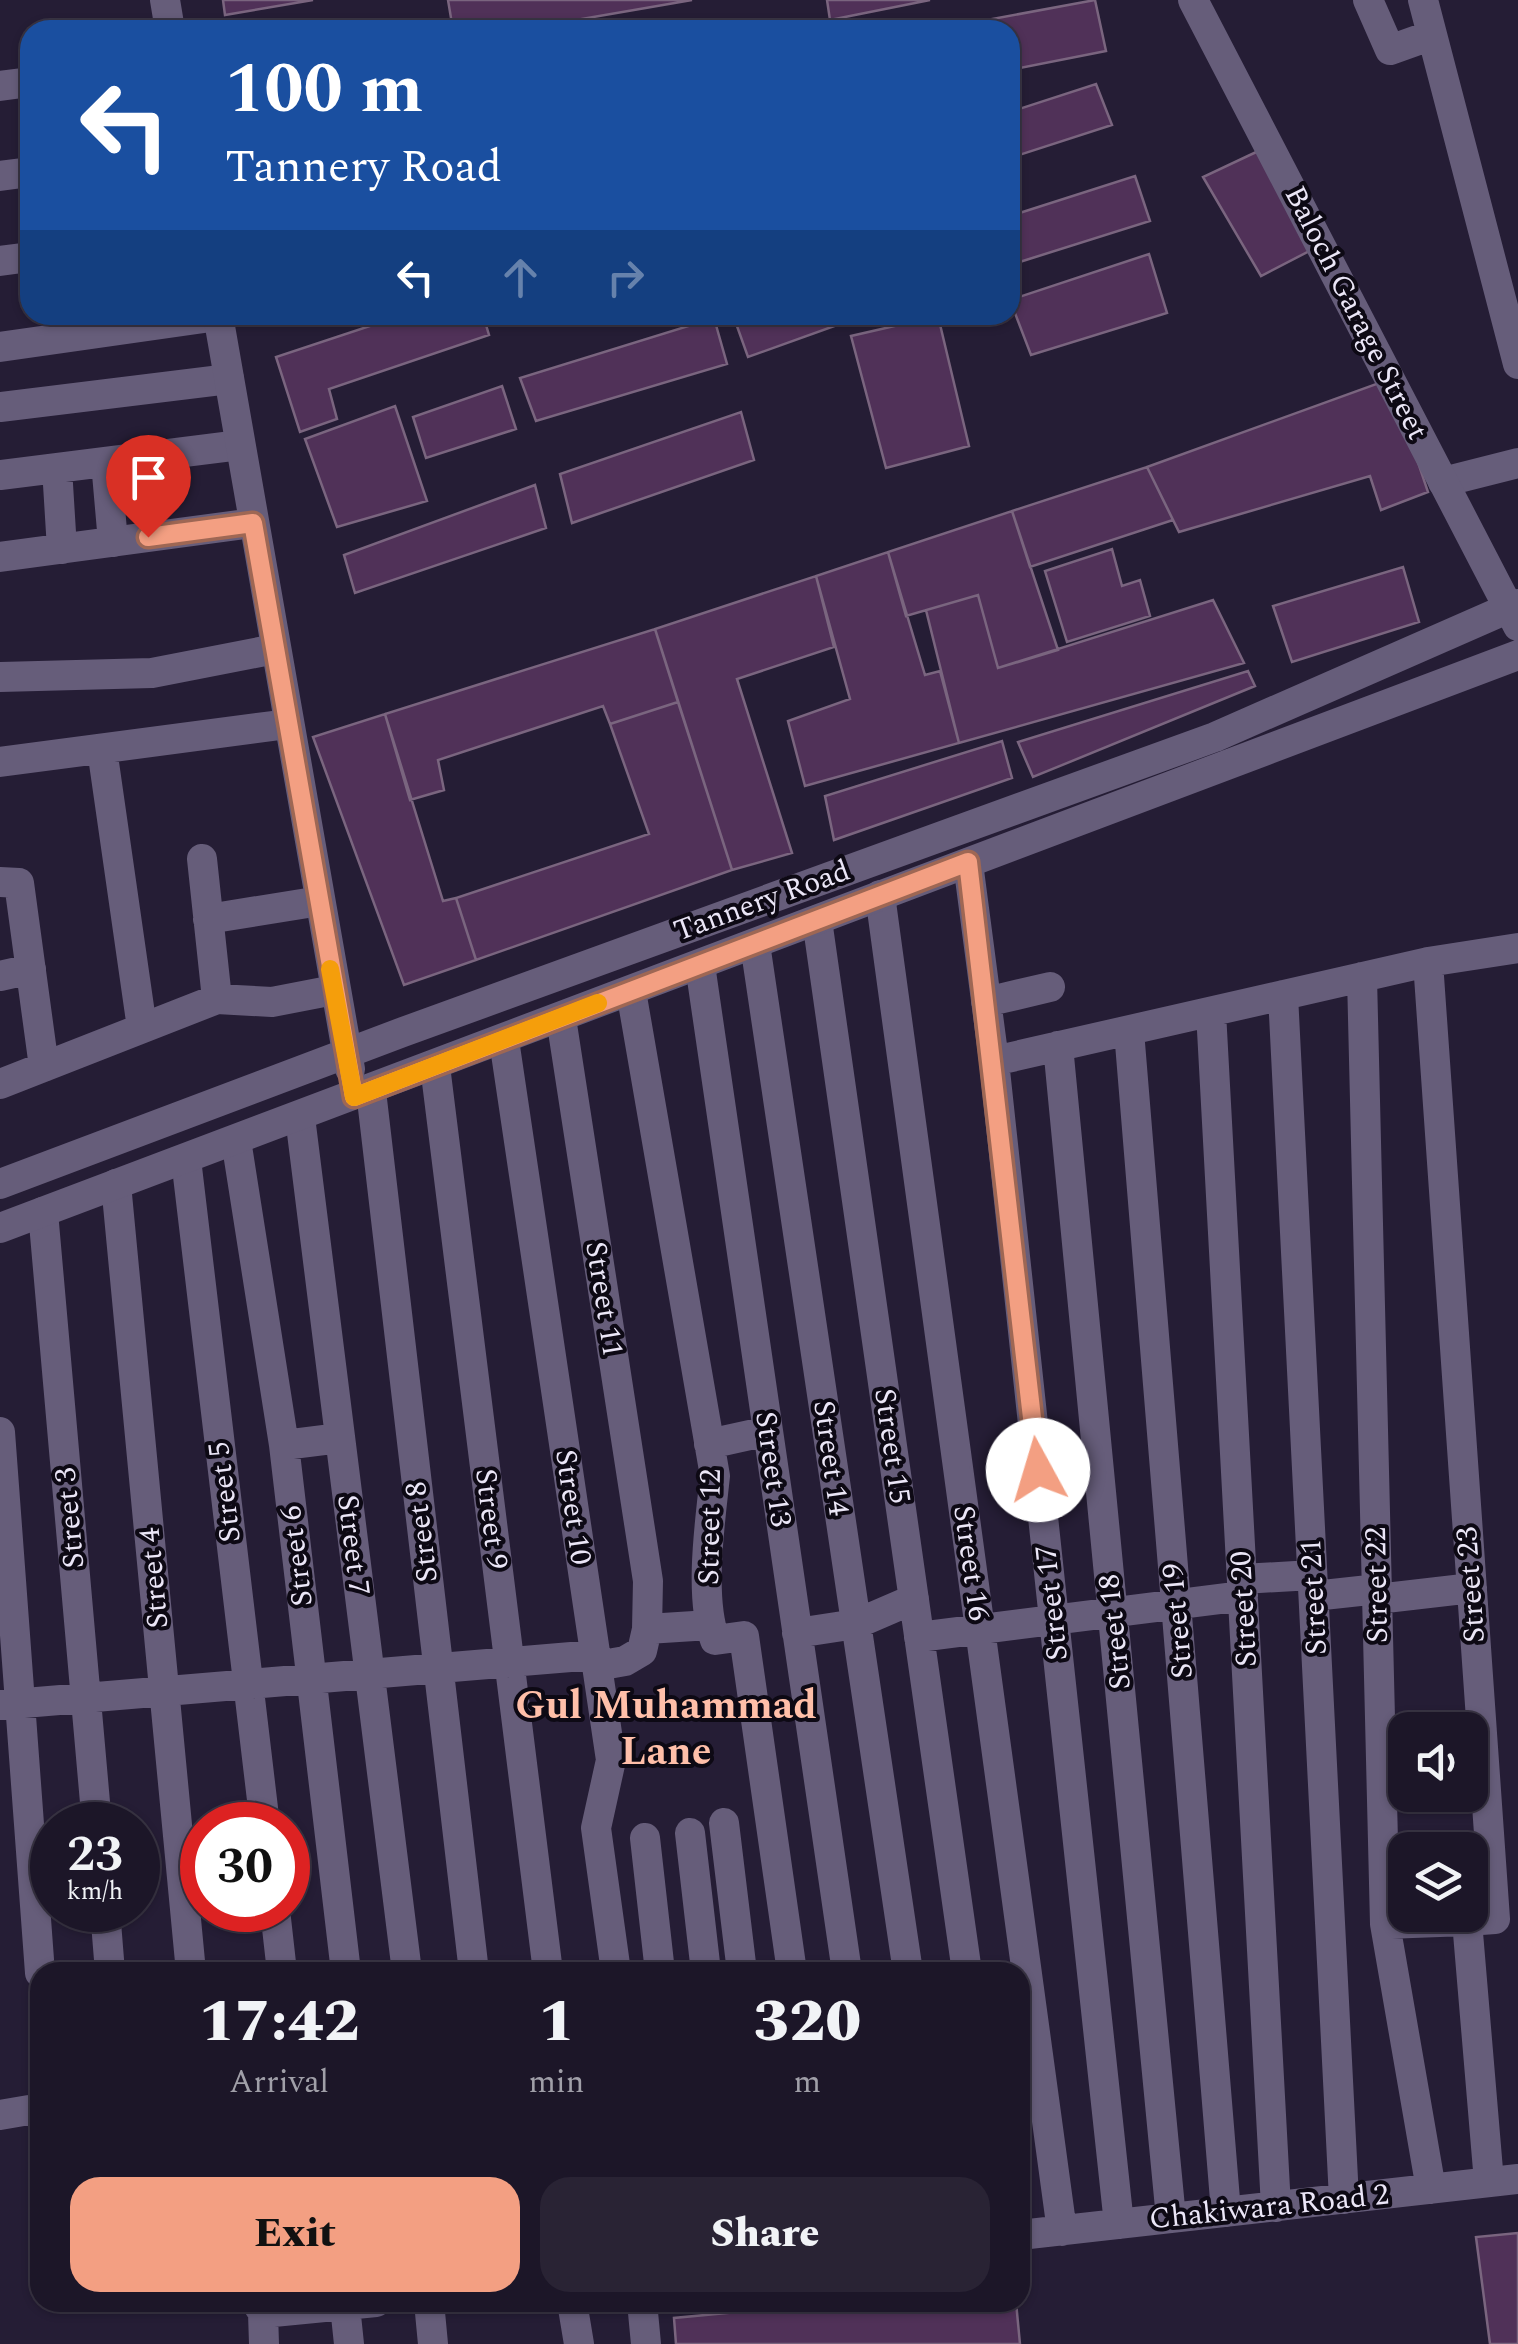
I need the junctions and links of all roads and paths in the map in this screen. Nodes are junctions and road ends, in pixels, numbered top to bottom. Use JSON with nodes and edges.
{"nodes":[{"id":1,"x":1193,"y":0,"type":"edge"},
{"id":2,"x":1368,"y":0,"type":"edge"},
{"id":3,"x":1424,"y":0,"type":"edge"},
{"id":4,"x":1432,"y":35,"type":"junction"},
{"id":5,"x":149,"y":325,"type":"edge"},
{"id":6,"x":221,"y":325,"type":"edge"},
{"id":7,"x":0,"y":346,"type":"edge"},
{"id":8,"x":1518,"y":364,"type":"edge"},
{"id":9,"x":229,"y":379,"type":"junction"},
{"id":10,"x":0,"y":407,"type":"edge"},
{"id":11,"x":240,"y":445,"type":"junction"},
{"id":12,"x":106,"y":462,"type":"junction"},
{"id":13,"x":1518,"y":463,"type":"edge"},
{"id":14,"x":58,"y":468,"type":"junction"},
{"id":15,"x":0,"y":475,"type":"edge"},
{"id":16,"x":1443,"y":482,"type":"junction"},
{"id":17,"x":253,"y":523,"type":"junction"},
{"id":18,"x":113,"y":542,"type":"junction"},
{"id":19,"x":62,"y":549,"type":"junction"},
{"id":20,"x":0,"y":557,"type":"edge"},
{"id":21,"x":1515,"y":613,"type":"edge"},
{"id":22,"x":275,"y":649,"type":"junction"},
{"id":23,"x":1518,"y":656,"type":"edge"},
{"id":24,"x":0,"y":678,"type":"edge"},
{"id":25,"x":288,"y":724,"type":"junction"},
{"id":26,"x":102,"y":749,"type":"junction"},
{"id":27,"x":0,"y":762,"type":"edge"},
{"id":28,"x":202,"y":860,"type":"dead end"},
{"id":29,"x":968,"y":862,"type":"junction"},
{"id":30,"x":0,"y":882,"type":"edge"},
{"id":31,"x":880,"y":896,"type":"junction"},
{"id":32,"x":320,"y":901,"type":"junction"},
{"id":33,"x":208,"y":919,"type":"junction"},
{"id":34,"x":817,"y":920,"type":"junction"},
{"id":35,"x":754,"y":944,"type":"junction"},
{"id":36,"x":1518,"y":948,"type":"edge"},
{"id":37,"x":1428,"y":962,"type":"junction"},
{"id":38,"x":700,"y":965,"type":"junction"},
{"id":39,"x":31,"y":968,"type":"junction"},
{"id":40,"x":0,"y":976,"type":"edge"},
{"id":41,"x":1362,"y":977,"type":"junction"},
{"id":42,"x":1050,"y":987,"type":"dead end"},
{"id":43,"x":334,"y":990,"type":"junction"},
{"id":44,"x":631,"y":991,"type":"junction"},
{"id":45,"x":1283,"y":996,"type":"junction"},
{"id":46,"x":217,"y":999,"type":"junction"},
{"id":47,"x":986,"y":1002,"type":"junction"},
{"id":48,"x":1211,"y":1012,"type":"junction"},
{"id":49,"x":561,"y":1018,"type":"junction"},
{"id":50,"x":142,"y":1028,"type":"junction"},
{"id":51,"x":1129,"y":1030,"type":"junction"},
{"id":52,"x":504,"y":1040,"type":"junction"},
{"id":53,"x":1058,"y":1046,"type":"junction"},
{"id":54,"x":348,"y":1053,"type":"junction"},
{"id":55,"x":994,"y":1061,"type":"junction"},
{"id":56,"x":44,"y":1066,"type":"junction"},
{"id":57,"x":435,"y":1066,"type":"junction"},
{"id":58,"x":0,"y":1084,"type":"edge"},
{"id":59,"x":362,"y":1094,"type":"junction"},
{"id":60,"x":300,"y":1117,"type":"junction"},
{"id":61,"x":236,"y":1140,"type":"junction"},
{"id":62,"x":186,"y":1159,"type":"junction"},
{"id":63,"x":0,"y":1184,"type":"edge"},
{"id":64,"x":116,"y":1184,"type":"junction"},
{"id":65,"x":43,"y":1212,"type":"junction"},
{"id":66,"x":0,"y":1228,"type":"edge"},
{"id":67,"x":0,"y":1432,"type":"edge"},
{"id":68,"x":768,"y":1432,"type":"junction"},
{"id":69,"x":340,"y":1438,"type":"junction"},
{"id":70,"x":709,"y":1444,"type":"junction"},
{"id":71,"x":284,"y":1445,"type":"junction"},
{"id":72,"x":1313,"y":1586,"type":"junction"},
{"id":73,"x":1243,"y":1588,"type":"junction"},
{"id":74,"x":1472,"y":1588,"type":"junction"},
{"id":75,"x":1377,"y":1594,"type":"junction"},
{"id":76,"x":914,"y":1599,"type":"junction"},
{"id":77,"x":1176,"y":1602,"type":"junction"},
{"id":78,"x":1112,"y":1609,"type":"junction"},
{"id":79,"x":1054,"y":1618,"type":"junction"},
{"id":80,"x":856,"y":1624,"type":"junction"},
{"id":81,"x":710,"y":1625,"type":"junction"},
{"id":82,"x":796,"y":1628,"type":"junction"},
{"id":83,"x":980,"y":1628,"type":"junction"},
{"id":84,"x":648,"y":1629,"type":"junction"},
{"id":85,"x":744,"y":1636,"type":"junction"},
{"id":86,"x":919,"y":1637,"type":"junction"},
{"id":87,"x":596,"y":1660,"type":"junction"},
{"id":88,"x":509,"y":1662,"type":"junction"},
{"id":89,"x":438,"y":1668,"type":"junction"},
{"id":90,"x":369,"y":1674,"type":"junction"},
{"id":91,"x":312,"y":1679,"type":"junction"},
{"id":92,"x":248,"y":1685,"type":"junction"},
{"id":93,"x":164,"y":1692,"type":"junction"},
{"id":94,"x":86,"y":1698,"type":"junction"},
{"id":95,"x":10,"y":1705,"type":"edge"},
{"id":96,"x":95,"y":1802,"type":"edge"},
{"id":97,"x":262,"y":1802,"type":"edge"},
{"id":98,"x":724,"y":1823,"type":"dead end"},
{"id":99,"x":690,"y":1833,"type":"dead end"},
{"id":100,"x":645,"y":1838,"type":"dead end"},
{"id":101,"x":1506,"y":1889,"type":"edge"},
{"id":102,"x":1488,"y":1920,"type":"edge"},
{"id":103,"x":1386,"y":1924,"type":"joint"},
{"id":104,"x":107,"y":1932,"type":"edge"},
{"id":105,"x":277,"y":1932,"type":"edge"},
{"id":106,"x":1470,"y":1932,"type":"edge"},
{"id":107,"x":39,"y":1962,"type":"edge"},
{"id":108,"x":109,"y":1962,"type":"edge"},
{"id":109,"x":190,"y":1962,"type":"edge"},
{"id":110,"x":281,"y":1962,"type":"edge"},
{"id":111,"x":345,"y":1962,"type":"edge"},
{"id":112,"x":406,"y":1962,"type":"edge"},
{"id":113,"x":473,"y":1962,"type":"edge"},
{"id":114,"x":547,"y":1962,"type":"edge"},
{"id":115,"x":615,"y":1962,"type":"edge"},
{"id":116,"x":659,"y":1962,"type":"edge"},
{"id":117,"x":705,"y":1962,"type":"edge"},
{"id":118,"x":741,"y":1962,"type":"edge"},
{"id":119,"x":791,"y":1962,"type":"edge"},
{"id":120,"x":846,"y":1962,"type":"edge"},
{"id":121,"x":907,"y":1962,"type":"edge"},
{"id":122,"x":967,"y":1962,"type":"edge"},
{"id":123,"x":1025,"y":1962,"type":"edge"},
{"id":124,"x":1030,"y":1995,"type":"edge"},
{"id":125,"x":30,"y":2110,"type":"edge"},
{"id":126,"x":0,"y":2116,"type":"edge"},
{"id":127,"x":1504,"y":2181,"type":"edge"},
{"id":128,"x":1430,"y":2189,"type":"junction"},
{"id":129,"x":1344,"y":2199,"type":"junction"},
{"id":130,"x":1276,"y":2207,"type":"junction"},
{"id":131,"x":1226,"y":2212,"type":"junction"},
{"id":132,"x":1172,"y":2218,"type":"junction"},
{"id":133,"x":1119,"y":2224,"type":"junction"},
{"id":134,"x":1062,"y":2230,"type":"junction"},
{"id":135,"x":1030,"y":2234,"type":"edge"},
{"id":136,"x":260,"y":2312,"type":"edge"},
{"id":137,"x":346,"y":2312,"type":"edge"},
{"id":138,"x":430,"y":2312,"type":"edge"},
{"id":139,"x":573,"y":2312,"type":"edge"},
{"id":140,"x":643,"y":2312,"type":"edge"},
{"id":141,"x":264,"y":2344,"type":"edge"},
{"id":142,"x":349,"y":2344,"type":"edge"},
{"id":143,"x":433,"y":2344,"type":"edge"},
{"id":144,"x":578,"y":2344,"type":"edge"},
{"id":145,"x":646,"y":2344,"type":"edge"}],
"edges":[{"from":1,"to":16,"type":"street","name":"Baloch Garage Street"},
{"from":2,"to":4,"type":"street"},
{"from":3,"to":4,"type":"street"},
{"from":4,"to":8,"type":"street"},
{"from":5,"to":7,"type":"street"},
{"from":6,"to":9,"type":"street","name":"Street 8"},
{"from":9,"to":10,"type":"street"},
{"from":9,"to":11,"type":"street","name":"Street 8"},
{"from":11,"to":12,"type":"street"},
{"from":11,"to":17,"type":"street","name":"Street 8"},
{"from":12,"to":14,"type":"street"},
{"from":12,"to":18,"type":"street"},
{"from":13,"to":16,"type":"street"},
{"from":14,"to":15,"type":"street"},
{"from":14,"to":19,"type":"street"},
{"from":16,"to":21,"type":"street","name":"Baloch Garage Street"},
{"from":17,"to":18,"type":"street"},
{"from":17,"to":22,"type":"street","name":"Street 8"},
{"from":18,"to":19,"type":"street"},
{"from":19,"to":20,"type":"street"},
{"from":21,"to":54,"type":"street","name":"Tannery Road"},
{"from":22,"to":24,"type":"street"},
{"from":22,"to":25,"type":"street","name":"Street 8"},
{"from":23,"to":29,"type":"street","name":"Tannery Road"},
{"from":25,"to":26,"type":"street"},
{"from":25,"to":32,"type":"street","name":"Street 8"},
{"from":26,"to":27,"type":"street"},
{"from":26,"to":50,"type":"street"},
{"from":28,"to":33,"type":"street"},
{"from":29,"to":31,"type":"street","name":"Tannery Road"},
{"from":29,"to":47,"type":"street","name":"Street 17"},
{"from":30,"to":39,"type":"street"},
{"from":31,"to":34,"type":"street","name":"Tannery Road"},
{"from":31,"to":83,"type":"street","name":"Street 16"},
{"from":32,"to":33,"type":"street"},
{"from":32,"to":43,"type":"street","name":"Street 8"},
{"from":33,"to":46,"type":"street"},
{"from":34,"to":35,"type":"street","name":"Tannery Road"},
{"from":34,"to":76,"type":"street","name":"Street 15"},
{"from":35,"to":38,"type":"street","name":"Tannery Road"},
{"from":35,"to":80,"type":"street","name":"Street 14"},
{"from":36,"to":37,"type":"street"},
{"from":37,"to":41,"type":"street"},
{"from":37,"to":74,"type":"street","name":"Street 23"},
{"from":38,"to":44,"type":"street","name":"Tannery Road"},
{"from":38,"to":68,"type":"street","name":"Street 13"},
{"from":39,"to":40,"type":"street"},
{"from":39,"to":56,"type":"street"},
{"from":41,"to":45,"type":"street"},
{"from":41,"to":75,"type":"street","name":"Street 22"},
{"from":42,"to":47,"type":"street"},
{"from":43,"to":46,"type":"street"},
{"from":43,"to":54,"type":"street","name":"Street 8"},
{"from":44,"to":49,"type":"street","name":"Tannery Road"},
{"from":44,"to":70,"type":"street","name":"Street 12"},
{"from":45,"to":48,"type":"street"},
{"from":45,"to":72,"type":"street","name":"Street 21"},
{"from":46,"to":50,"type":"street"},
{"from":47,"to":55,"type":"street","name":"Street 17"},
{"from":48,"to":51,"type":"street"},
{"from":48,"to":73,"type":"street","name":"Street 20"},
{"from":49,"to":52,"type":"street","name":"Tannery Road"},
{"from":49,"to":84,"type":"street","name":"Street 11"},
{"from":50,"to":56,"type":"street"},
{"from":51,"to":53,"type":"street"},
{"from":51,"to":77,"type":"street","name":"Street 19"},
{"from":52,"to":57,"type":"street","name":"Tannery Road"},
{"from":52,"to":87,"type":"street","name":"Street 10"},
{"from":53,"to":55,"type":"street"},
{"from":53,"to":78,"type":"street","name":"Street 18"},
{"from":54,"to":59,"type":"street","name":"Street 8"},
{"from":54,"to":63,"type":"street","name":"Tannery Road"},
{"from":55,"to":79,"type":"street","name":"Street 17"},
{"from":56,"to":58,"type":"street"},
{"from":57,"to":59,"type":"street","name":"Tannery Road"},
{"from":57,"to":88,"type":"street","name":"Street 9"},
{"from":59,"to":60,"type":"street","name":"Tannery Road"},
{"from":59,"to":89,"type":"street","name":"Street 8"},
{"from":60,"to":61,"type":"street","name":"Tannery Road"},
{"from":60,"to":69,"type":"street","name":"Street 7"},
{"from":61,"to":62,"type":"street","name":"Tannery Road"},
{"from":61,"to":71,"type":"street","name":"Street 6"},
{"from":62,"to":64,"type":"street","name":"Tannery Road"},
{"from":62,"to":92,"type":"street","name":"Street 5"},
{"from":64,"to":65,"type":"street","name":"Tannery Road"},
{"from":64,"to":93,"type":"street","name":"Street 4"},
{"from":65,"to":66,"type":"street","name":"Tannery Road"},
{"from":65,"to":94,"type":"street","name":"Street 3"},
{"from":67,"to":95,"type":"street"},
{"from":68,"to":70,"type":"street"},
{"from":68,"to":82,"type":"street","name":"Street 13"},
{"from":69,"to":71,"type":"street"},
{"from":69,"to":90,"type":"street","name":"Street 7"},
{"from":70,"to":81,"type":"street","name":"Street 12"},
{"from":71,"to":91,"type":"street","name":"Street 6"},
{"from":72,"to":73,"type":"street"},
{"from":72,"to":75,"type":"street"},
{"from":72,"to":129,"type":"street","name":"Street 21"},
{"from":73,"to":77,"type":"street"},
{"from":73,"to":130,"type":"street","name":"Street 20"},
{"from":74,"to":75,"type":"street"},
{"from":74,"to":101,"type":"street","name":"Street 23"},
{"from":75,"to":103,"type":"street","name":"Street 22"},
{"from":76,"to":80,"type":"street"},
{"from":76,"to":86,"type":"street","name":"Street 15"},
{"from":77,"to":78,"type":"street"},
{"from":77,"to":131,"type":"street","name":"Street 19"},
{"from":78,"to":79,"type":"street"},
{"from":78,"to":132,"type":"street","name":"Street 18"},
{"from":79,"to":83,"type":"street"},
{"from":79,"to":133,"type":"street","name":"Street 17"},
{"from":80,"to":82,"type":"street"},
{"from":80,"to":121,"type":"street","name":"Street 14"},
{"from":81,"to":84,"type":"street"},
{"from":81,"to":85,"type":"street","name":"Street 12"},
{"from":82,"to":85,"type":"street"},
{"from":82,"to":120,"type":"street","name":"Street 13"},
{"from":83,"to":86,"type":"street"},
{"from":83,"to":123,"type":"street","name":"Street 16"},
{"from":84,"to":87,"type":"street"},
{"from":85,"to":119,"type":"street"},
{"from":86,"to":122,"type":"street","name":"Street 15"},
{"from":87,"to":88,"type":"street"},
{"from":87,"to":115,"type":"street","name":"Street 10"},
{"from":88,"to":89,"type":"street"},
{"from":88,"to":114,"type":"street","name":"Street 9"},
{"from":89,"to":90,"type":"street"},
{"from":89,"to":113,"type":"street","name":"Street 8"},
{"from":90,"to":91,"type":"street"},
{"from":90,"to":112,"type":"street","name":"Street 7"},
{"from":91,"to":92,"type":"street"},
{"from":91,"to":111,"type":"street","name":"Street 6"},
{"from":92,"to":93,"type":"street"},
{"from":92,"to":97,"type":"street","name":"Street 5"},
{"from":93,"to":94,"type":"street"},
{"from":93,"to":109,"type":"street","name":"Street 4"},
{"from":94,"to":95,"type":"street"},
{"from":94,"to":96,"type":"street","name":"Street 3"},
{"from":95,"to":107,"type":"street"},
{"from":98,"to":118,"type":"street"},
{"from":99,"to":117,"type":"street"},
{"from":100,"to":116,"type":"street"},
{"from":101,"to":102,"type":"street","name":"Street 23"},
{"from":103,"to":128,"type":"street","name":"Street 22"},
{"from":104,"to":108,"type":"street"},
{"from":105,"to":110,"type":"street"},
{"from":106,"to":127,"type":"street"},
{"from":124,"to":134,"type":"street","name":"Street 16"},
{"from":125,"to":126,"type":"street"},
{"from":127,"to":128,"type":"street","name":"Chakiwara Road 2"},
{"from":128,"to":129,"type":"street","name":"Chakiwara Road 2"},
{"from":129,"to":130,"type":"street","name":"Chakiwara Road 2"},
{"from":130,"to":131,"type":"street","name":"Chakiwara Road 2"},
{"from":131,"to":132,"type":"street","name":"Chakiwara Road 2"},
{"from":132,"to":133,"type":"street","name":"Chakiwara Road 2"},
{"from":133,"to":134,"type":"street","name":"Chakiwara Road 2"},
{"from":134,"to":135,"type":"street","name":"Chakiwara Road 2"},
{"from":136,"to":141,"type":"street"},
{"from":137,"to":142,"type":"street"},
{"from":138,"to":143,"type":"street"},
{"from":139,"to":144,"type":"street"},
{"from":140,"to":145,"type":"street"}]}
